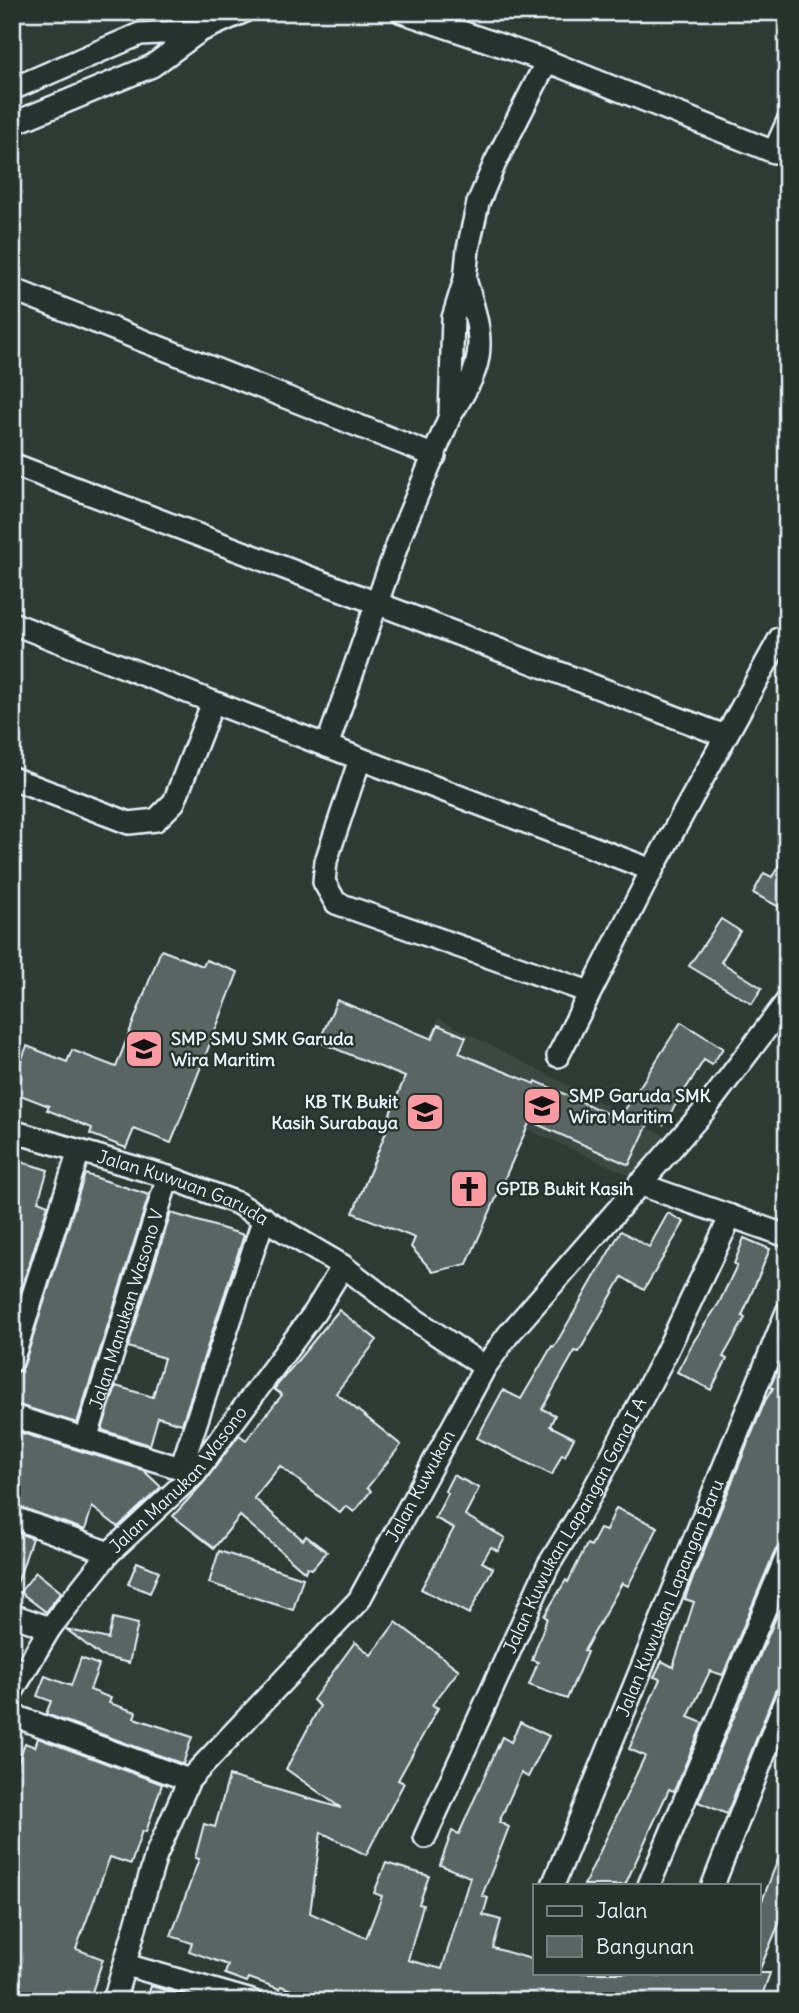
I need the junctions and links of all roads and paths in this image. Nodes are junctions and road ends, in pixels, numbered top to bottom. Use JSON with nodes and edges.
{"nodes":[{"id":1,"x":243,"y":12,"type":"edge"},
{"id":2,"x":401,"y":12,"type":"edge"},
{"id":3,"x":200,"y":31,"type":"junction"},
{"id":4,"x":547,"y":61,"type":"junction"},
{"id":5,"x":12,"y":89,"type":"edge"},
{"id":6,"x":787,"y":123,"type":"edge"},
{"id":7,"x":12,"y":124,"type":"edge"},
{"id":8,"x":12,"y":289,"type":"edge"},
{"id":9,"x":435,"y":456,"type":"junction"},
{"id":10,"x":12,"y":464,"type":"edge"},
{"id":11,"x":377,"y":603,"type":"junction"},
{"id":12,"x":12,"y":623,"type":"edge"},
{"id":13,"x":780,"y":639,"type":"dead end"},
{"id":14,"x":213,"y":702,"type":"junction"},
{"id":15,"x":725,"y":736,"type":"junction"},
{"id":16,"x":327,"y":746,"type":"junction"},
{"id":17,"x":360,"y":759,"type":"junction"},
{"id":18,"x":12,"y":778,"type":"edge"},
{"id":19,"x":652,"y":870,"type":"junction"},
{"id":20,"x":589,"y":992,"type":"junction"},
{"id":21,"x":787,"y":1001,"type":"edge"},
{"id":22,"x":558,"y":1056,"type":"dead end"},
{"id":23,"x":12,"y":1132,"type":"edge"},
{"id":24,"x":79,"y":1151,"type":"junction"},
{"id":25,"x":168,"y":1177,"type":"junction"},
{"id":26,"x":639,"y":1184,"type":"junction"},
{"id":27,"x":731,"y":1216,"type":"junction"},
{"id":28,"x":264,"y":1218,"type":"junction"},
{"id":29,"x":787,"y":1236,"type":"edge"},
{"id":30,"x":343,"y":1266,"type":"junction"},
{"id":31,"x":787,"y":1312,"type":"edge"},
{"id":32,"x":12,"y":1361,"type":"edge"},
{"id":33,"x":485,"y":1367,"type":"junction"},
{"id":34,"x":12,"y":1416,"type":"edge"},
{"id":35,"x":86,"y":1439,"type":"junction"},
{"id":36,"x":188,"y":1471,"type":"junction"},
{"id":37,"x":12,"y":1517,"type":"edge"},
{"id":38,"x":109,"y":1553,"type":"junction"},
{"id":39,"x":787,"y":1556,"type":"edge"},
{"id":40,"x":12,"y":1615,"type":"edge"},
{"id":41,"x":50,"y":1628,"type":"junction"},
{"id":42,"x":12,"y":1692,"type":"edge"},
{"id":43,"x":787,"y":1696,"type":"edge"},
{"id":44,"x":12,"y":1715,"type":"edge"},
{"id":45,"x":189,"y":1780,"type":"junction"},
{"id":46,"x":425,"y":1837,"type":"dead end"},
{"id":47,"x":553,"y":1884,"type":"edge"},
{"id":48,"x":649,"y":1884,"type":"edge"},
{"id":49,"x":713,"y":1884,"type":"edge"},
{"id":50,"x":125,"y":1965,"type":"junction"},
{"id":51,"x":114,"y":2001,"type":"edge"},
{"id":52,"x":252,"y":2001,"type":"edge"}],
"edges":[{"from":1,"to":3,"type":"street"},
{"from":2,"to":4,"type":"street"},
{"from":3,"to":5,"type":"street"},
{"from":3,"to":7,"type":"street"},
{"from":4,"to":6,"type":"street"},
{"from":4,"to":9,"type":"street"},
{"from":8,"to":9,"type":"street"},
{"from":9,"to":11,"type":"street"},
{"from":10,"to":11,"type":"street"},
{"from":11,"to":15,"type":"street"},
{"from":11,"to":16,"type":"street"},
{"from":12,"to":14,"type":"street"},
{"from":13,"to":15,"type":"street"},
{"from":14,"to":16,"type":"street"},
{"from":14,"to":18,"type":"street"},
{"from":15,"to":19,"type":"street"},
{"from":16,"to":17,"type":"street"},
{"from":17,"to":19,"type":"street"},
{"from":17,"to":20,"type":"street"},
{"from":19,"to":20,"type":"street"},
{"from":20,"to":22,"type":"street"},
{"from":21,"to":26,"type":"street","name":"Jalan Kuwukan"},
{"from":23,"to":24,"type":"street","name":"Jalan Kuwuan Garuda"},
{"from":24,"to":25,"type":"street","name":"Jalan Kuwuan Garuda"},
{"from":24,"to":32,"type":"street"},
{"from":25,"to":28,"type":"street","name":"Jalan Kuwuan Garuda"},
{"from":25,"to":35,"type":"street","name":"Jalan Manukan Wasono V"},
{"from":26,"to":27,"type":"street"},
{"from":26,"to":33,"type":"street","name":"Jalan Kuwukan"},
{"from":27,"to":29,"type":"street"},
{"from":27,"to":46,"type":"street","name":"Jalan Kuwukan Lapangan Gang I A"},
{"from":28,"to":30,"type":"street","name":"Jalan Kuwuan Garuda"},
{"from":28,"to":36,"type":"street"},
{"from":30,"to":33,"type":"street","name":"Jalan Kuwuan Garuda"},
{"from":30,"to":36,"type":"street","name":"Jalan Manukan Wasono"},
{"from":31,"to":47,"type":"street","name":"Jalan Kuwukan Lapangan Baru"},
{"from":33,"to":45,"type":"street","name":"Jalan Kuwukan"},
{"from":34,"to":35,"type":"street"},
{"from":35,"to":36,"type":"street"},
{"from":36,"to":38,"type":"street","name":"Jalan Manukan Wasono"},
{"from":37,"to":38,"type":"street"},
{"from":38,"to":41,"type":"street","name":"Jalan Manukan Wasono"},
{"from":39,"to":48,"type":"street"},
{"from":40,"to":41,"type":"street"},
{"from":41,"to":42,"type":"street","name":"Jalan Manukan Wasono"},
{"from":43,"to":49,"type":"street"},
{"from":44,"to":45,"type":"street"},
{"from":45,"to":50,"type":"street","name":"Jalan Kuwukan"},
{"from":50,"to":51,"type":"street","name":"Jalan Kuwukan"},
{"from":50,"to":52,"type":"street"}]}
